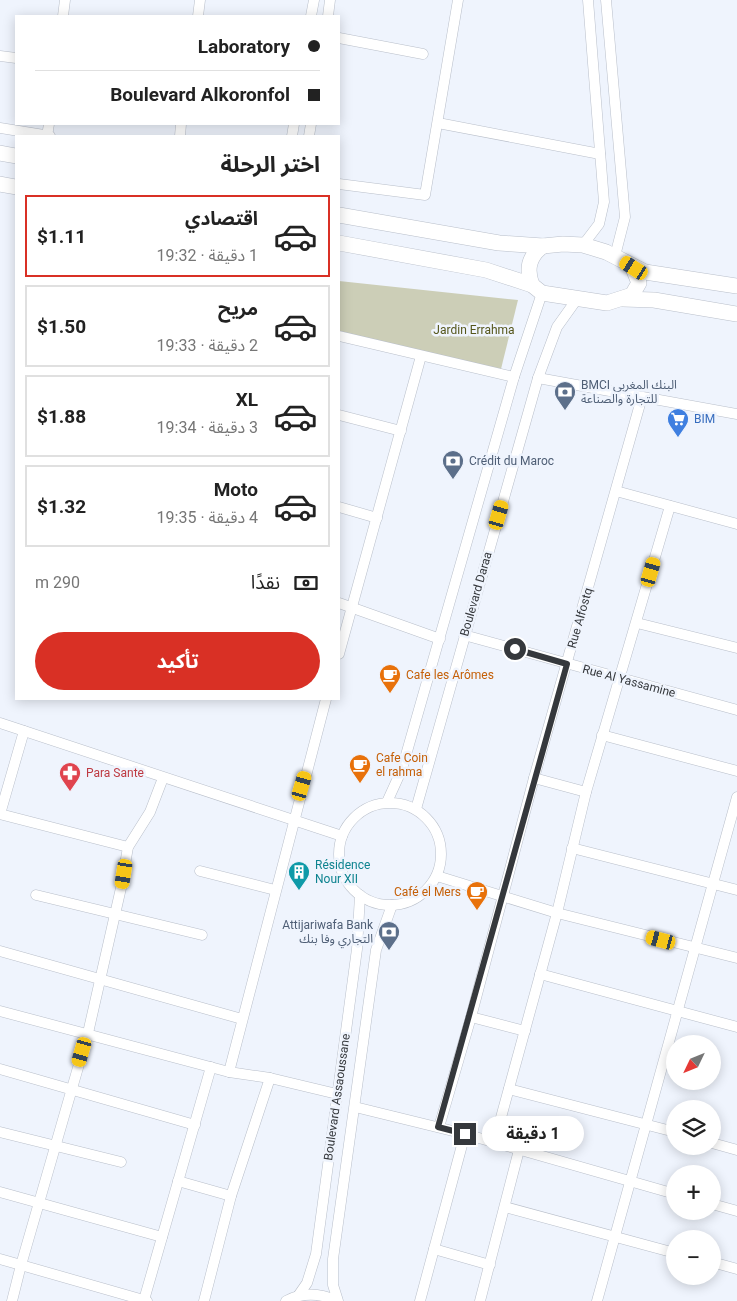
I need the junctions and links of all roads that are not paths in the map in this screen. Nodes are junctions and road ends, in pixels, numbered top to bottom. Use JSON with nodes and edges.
{"nodes":[{"id":1,"x":65,"y":0,"type":"edge"},
{"id":2,"x":200,"y":0,"type":"edge"},
{"id":3,"x":314,"y":0,"type":"edge"},
{"id":4,"x":330,"y":0,"type":"edge"},
{"id":5,"x":458,"y":0,"type":"edge"},
{"id":6,"x":588,"y":0,"type":"edge"},
{"id":7,"x":606,"y":0,"type":"edge"},
{"id":8,"x":63,"y":15,"type":"edge"},
{"id":9,"x":198,"y":15,"type":"edge"},
{"id":10,"x":311,"y":15,"type":"edge"},
{"id":11,"x":328,"y":15,"type":"edge"},
{"id":12,"x":340,"y":38,"type":"edge"},
{"id":13,"x":423,"y":54,"type":"dead end"},
{"id":14,"x":0,"y":56,"type":"edge"},
{"id":15,"x":15,"y":58,"type":"edge"},
{"id":16,"x":438,"y":123,"type":"junction"},
{"id":17,"x":0,"y":128,"type":"edge"},
{"id":18,"x":42,"y":135,"type":"edge"},
{"id":19,"x":0,"y":153,"type":"edge"},
{"id":20,"x":600,"y":154,"type":"junction"},
{"id":21,"x":15,"y":156,"type":"edge"},
{"id":22,"x":0,"y":184,"type":"edge"},
{"id":23,"x":340,"y":184,"type":"edge"},
{"id":24,"x":15,"y":187,"type":"edge"},
{"id":25,"x":340,"y":215,"type":"edge"},
{"id":26,"x":340,"y":243,"type":"edge"},
{"id":27,"x":583,"y":245,"type":"junction"},
{"id":28,"x":543,"y":246,"type":"junction"},
{"id":29,"x":615,"y":256,"type":"junction"},
{"id":30,"x":634,"y":268,"type":"junction"},
{"id":31,"x":737,"y":286,"type":"edge"},
{"id":32,"x":537,"y":289,"type":"junction"},
{"id":33,"x":577,"y":299,"type":"junction"},
{"id":34,"x":623,"y":300,"type":"junction"},
{"id":35,"x":737,"y":314,"type":"edge"},
{"id":36,"x":340,"y":336,"type":"edge"},
{"id":37,"x":421,"y":356,"type":"junction"},
{"id":38,"x":514,"y":378,"type":"junction"},
{"id":39,"x":538,"y":378,"type":"junction"},
{"id":40,"x":642,"y":397,"type":"junction"},
{"id":41,"x":737,"y":414,"type":"edge"},
{"id":42,"x":340,"y":415,"type":"edge"},
{"id":43,"x":401,"y":430,"type":"junction"},
{"id":44,"x":616,"y":491,"type":"junction"},
{"id":45,"x":670,"y":506,"type":"junction"},
{"id":46,"x":340,"y":507,"type":"edge"},
{"id":47,"x":376,"y":518,"type":"junction"},
{"id":48,"x":737,"y":524,"type":"edge"},
{"id":49,"x":340,"y":603,"type":"edge"},
{"id":50,"x":351,"y":608,"type":"junction"},
{"id":51,"x":637,"y":623,"type":"junction"},
{"id":52,"x":464,"y":635,"type":"junction"},
{"id":53,"x":440,"y":639,"type":"junction"},
{"id":54,"x":737,"y":648,"type":"edge"},
{"id":55,"x":340,"y":650,"type":"edge"},
{"id":56,"x":567,"y":664,"type":"junction"},
{"id":57,"x":620,"y":678,"type":"junction"},
{"id":58,"x":326,"y":700,"type":"edge"},
{"id":59,"x":737,"y":710,"type":"edge"},
{"id":60,"x":0,"y":723,"type":"edge"},
{"id":61,"x":24,"y":731,"type":"junction"},
{"id":62,"x":602,"y":734,"type":"junction"},
{"id":63,"x":737,"y":771,"type":"edge"},
{"id":64,"x":163,"y":778,"type":"junction"},
{"id":65,"x":534,"y":778,"type":"junction"},
{"id":66,"x":586,"y":792,"type":"junction"},
{"id":67,"x":737,"y":797,"type":"edge"},
{"id":68,"x":387,"y":802,"type":"junction"},
{"id":69,"x":416,"y":809,"type":"junction"},
{"id":70,"x":293,"y":821,"type":"junction"},
{"id":71,"x":342,"y":836,"type":"junction"},
{"id":72,"x":128,"y":848,"type":"junction"},
{"id":73,"x":572,"y":848,"type":"junction"},
{"id":74,"x":200,"y":871,"type":"dead end"},
{"id":75,"x":437,"y":876,"type":"junction"},
{"id":76,"x":713,"y":883,"type":"junction"},
{"id":77,"x":275,"y":890,"type":"junction"},
{"id":78,"x":737,"y":890,"type":"edge"},
{"id":79,"x":36,"y":895,"type":"dead end"},
{"id":80,"x":360,"y":895,"type":"junction"},
{"id":81,"x":503,"y":896,"type":"junction"},
{"id":82,"x":392,"y":905,"type":"junction"},
{"id":83,"x":557,"y":913,"type":"junction"},
{"id":84,"x":114,"y":915,"type":"junction"},
{"id":85,"x":202,"y":935,"type":"dead end"},
{"id":86,"x":695,"y":948,"type":"junction"},
{"id":87,"x":0,"y":951,"type":"edge"},
{"id":88,"x":737,"y":958,"type":"edge"},
{"id":89,"x":540,"y":974,"type":"junction"},
{"id":90,"x":101,"y":980,"type":"junction"},
{"id":91,"x":0,"y":1011,"type":"edge"},
{"id":92,"x":678,"y":1011,"type":"junction"},
{"id":93,"x":471,"y":1017,"type":"junction"},
{"id":94,"x":242,"y":1019,"type":"junction"},
{"id":95,"x":737,"y":1027,"type":"edge"},
{"id":96,"x":525,"y":1031,"type":"junction"},
{"id":97,"x":88,"y":1033,"type":"junction"},
{"id":98,"x":211,"y":1067,"type":"junction"},
{"id":99,"x":0,"y":1070,"type":"edge"},
{"id":100,"x":229,"y":1072,"type":"junction"},
{"id":101,"x":270,"y":1078,"type":"junction"},
{"id":102,"x":509,"y":1089,"type":"junction"},
{"id":103,"x":72,"y":1090,"type":"junction"},
{"id":104,"x":337,"y":1094,"type":"junction"},
{"id":105,"x":356,"y":1107,"type":"junction"},
{"id":106,"x":646,"y":1124,"type":"junction"},
{"id":107,"x":195,"y":1125,"type":"junction"},
{"id":108,"x":438,"y":1127,"type":"junction"},
{"id":109,"x":666,"y":1130,"type":"edge"},
{"id":110,"x":0,"y":1132,"type":"edge"},
{"id":111,"x":465,"y":1134,"type":"junction"},
{"id":112,"x":494,"y":1143,"type":"junction"},
{"id":113,"x":55,"y":1146,"type":"junction"},
{"id":114,"x":721,"y":1146,"type":"edge"},
{"id":115,"x":519,"y":1150,"type":"junction"},
{"id":116,"x":737,"y":1150,"type":"edge"},
{"id":117,"x":121,"y":1162,"type":"dead end"},
{"id":118,"x":178,"y":1181,"type":"junction"},
{"id":119,"x":631,"y":1182,"type":"junction"},
{"id":120,"x":0,"y":1192,"type":"edge"},
{"id":121,"x":666,"y":1192,"type":"edge"},
{"id":122,"x":231,"y":1196,"type":"junction"},
{"id":123,"x":38,"y":1203,"type":"junction"},
{"id":124,"x":505,"y":1207,"type":"junction"},
{"id":125,"x":721,"y":1207,"type":"edge"},
{"id":126,"x":737,"y":1211,"type":"edge"},
{"id":127,"x":616,"y":1237,"type":"junction"},
{"id":128,"x":162,"y":1238,"type":"junction"},
{"id":129,"x":434,"y":1250,"type":"junction"},
{"id":130,"x":666,"y":1251,"type":"edge"},
{"id":131,"x":0,"y":1259,"type":"edge"},
{"id":132,"x":20,"y":1265,"type":"junction"},
{"id":133,"x":721,"y":1265,"type":"edge"},
{"id":134,"x":490,"y":1266,"type":"junction"},
{"id":135,"x":737,"y":1269,"type":"edge"},
{"id":136,"x":298,"y":1296,"type":"junction"},
{"id":137,"x":146,"y":1300,"type":"edge"},
{"id":138,"x":12,"y":1301,"type":"edge"},
{"id":139,"x":204,"y":1301,"type":"edge"},
{"id":140,"x":286,"y":1301,"type":"edge"},
{"id":141,"x":337,"y":1301,"type":"edge"},
{"id":142,"x":420,"y":1301,"type":"edge"},
{"id":143,"x":480,"y":1301,"type":"edge"},
{"id":144,"x":597,"y":1301,"type":"edge"}],
"edges":[{"from":1,"to":8,"type":"street"},
{"from":2,"to":9,"type":"street"},
{"from":3,"to":10,"type":"street"},
{"from":4,"to":11,"type":"street"},
{"from":5,"to":16,"type":"street"},
{"from":6,"to":20,"type":"street"},
{"from":7,"to":29,"type":"street"},
{"from":12,"to":13,"type":"street"},
{"from":14,"to":15,"type":"street"},
{"from":16,"to":20,"type":"street"},
{"from":16,"to":23,"type":"street"},
{"from":17,"to":18,"type":"street"},
{"from":19,"to":21,"type":"main road"},
{"from":20,"to":27,"type":"street"},
{"from":22,"to":24,"type":"main road"},
{"from":25,"to":28,"type":"main road"},
{"from":26,"to":32,"type":"main road"},
{"from":27,"to":28,"type":"main road"},
{"from":27,"to":29,"type":"main road"},
{"from":28,"to":32,"type":"main road"},
{"from":29,"to":30,"type":"main road"},
{"from":30,"to":31,"type":"main road"},
{"from":30,"to":34,"type":"main road"},
{"from":32,"to":33,"type":"main road"},
{"from":32,"to":38,"type":"street","name":"Boulevard Daraa"},
{"from":33,"to":34,"type":"main road"},
{"from":33,"to":39,"type":"street","name":"Boulevard Daraa"},
{"from":34,"to":35,"type":"main road"},
{"from":36,"to":37,"type":"street"},
{"from":37,"to":38,"type":"street"},
{"from":37,"to":43,"type":"street"},
{"from":38,"to":53,"type":"street","name":"Boulevard Daraa"},
{"from":39,"to":40,"type":"street"},
{"from":39,"to":52,"type":"street","name":"Boulevard Daraa"},
{"from":40,"to":41,"type":"street"},
{"from":40,"to":44,"type":"street","name":"Rue Alfostq"},
{"from":42,"to":43,"type":"street"},
{"from":43,"to":47,"type":"street"},
{"from":44,"to":45,"type":"street"},
{"from":44,"to":56,"type":"street","name":"Rue Alfostq"},
{"from":45,"to":48,"type":"street"},
{"from":45,"to":51,"type":"street"},
{"from":46,"to":47,"type":"street"},
{"from":47,"to":50,"type":"street"},
{"from":49,"to":50,"type":"street"},
{"from":50,"to":53,"type":"street"},
{"from":50,"to":55,"type":"street"},
{"from":51,"to":54,"type":"street"},
{"from":51,"to":57,"type":"street"},
{"from":52,"to":56,"type":"street","name":"Rue Al Yassamine"},
{"from":52,"to":69,"type":"street","name":"Boulevard Daraa"},
{"from":53,"to":68,"type":"street","name":"Boulevard Daraa"},
{"from":56,"to":57,"type":"street","name":"Rue Al Yassamine"},
{"from":56,"to":65,"type":"street","name":"Rue Alfostq"},
{"from":57,"to":59,"type":"street","name":"Rue Al Yassamine"},
{"from":57,"to":62,"type":"street"},
{"from":58,"to":70,"type":"street"},
{"from":60,"to":61,"type":"street"},
{"from":61,"to":64,"type":"street"},
{"from":61,"to":72,"type":"street"},
{"from":62,"to":63,"type":"street"},
{"from":62,"to":66,"type":"street"},
{"from":64,"to":70,"type":"street"},
{"from":64,"to":72,"type":"street"},
{"from":65,"to":66,"type":"street"},
{"from":65,"to":81,"type":"street","name":"Rue Alfostq"},
{"from":66,"to":73,"type":"street"},
{"from":67,"to":76,"type":"street"},
{"from":68,"to":69,"type":"street"},
{"from":68,"to":71,"type":"street"},
{"from":69,"to":75,"type":"street"},
{"from":70,"to":71,"type":"street"},
{"from":70,"to":77,"type":"street"},
{"from":71,"to":80,"type":"street"},
{"from":72,"to":84,"type":"street"},
{"from":73,"to":76,"type":"street"},
{"from":73,"to":83,"type":"street"},
{"from":74,"to":77,"type":"street"},
{"from":75,"to":81,"type":"street"},
{"from":75,"to":82,"type":"street"},
{"from":76,"to":78,"type":"street"},
{"from":76,"to":86,"type":"street"},
{"from":77,"to":94,"type":"street"},
{"from":79,"to":84,"type":"street"},
{"from":80,"to":82,"type":"street"},
{"from":80,"to":104,"type":"street","name":"Boulevard Assaoussane"},
{"from":81,"to":83,"type":"street"},
{"from":81,"to":93,"type":"street","name":"Rue Alfostq"},
{"from":82,"to":105,"type":"street","name":"Boulevard Assaoussane"},
{"from":83,"to":86,"type":"street"},
{"from":83,"to":89,"type":"street"},
{"from":84,"to":85,"type":"street"},
{"from":84,"to":90,"type":"street"},
{"from":86,"to":88,"type":"street"},
{"from":86,"to":92,"type":"street"},
{"from":87,"to":90,"type":"street"},
{"from":89,"to":92,"type":"street"},
{"from":89,"to":96,"type":"street"},
{"from":90,"to":94,"type":"street"},
{"from":90,"to":97,"type":"street"},
{"from":91,"to":97,"type":"street"},
{"from":92,"to":95,"type":"street"},
{"from":92,"to":106,"type":"street"},
{"from":93,"to":96,"type":"street"},
{"from":93,"to":108,"type":"street","name":"Rue Alfostq"},
{"from":94,"to":100,"type":"street"},
{"from":96,"to":102,"type":"street"},
{"from":97,"to":98,"type":"street"},
{"from":97,"to":103,"type":"street"},
{"from":98,"to":100,"type":"street"},
{"from":98,"to":107,"type":"street"},
{"from":99,"to":103,"type":"street"},
{"from":100,"to":101,"type":"street"},
{"from":101,"to":104,"type":"street"},
{"from":101,"to":122,"type":"street"},
{"from":102,"to":106,"type":"street"},
{"from":102,"to":112,"type":"street"},
{"from":103,"to":107,"type":"street"},
{"from":103,"to":113,"type":"street"},
{"from":104,"to":136,"type":"street","name":"Boulevard Assaoussane"},
{"from":105,"to":108,"type":"street"},
{"from":105,"to":141,"type":"street","name":"Boulevard Assaoussane"},
{"from":106,"to":109,"type":"street"},
{"from":106,"to":119,"type":"street"},
{"from":107,"to":118,"type":"street"},
{"from":108,"to":111,"type":"street"},
{"from":110,"to":113,"type":"street"},
{"from":111,"to":112,"type":"street"},
{"from":111,"to":129,"type":"street"},
{"from":112,"to":115,"type":"street"},
{"from":113,"to":117,"type":"street"},
{"from":113,"to":123,"type":"street"},
{"from":114,"to":116,"type":"street"},
{"from":115,"to":119,"type":"street"},
{"from":115,"to":124,"type":"street"},
{"from":118,"to":122,"type":"street"},
{"from":118,"to":128,"type":"street"},
{"from":119,"to":121,"type":"street"},
{"from":119,"to":127,"type":"street"},
{"from":120,"to":123,"type":"street"},
{"from":122,"to":139,"type":"street"},
{"from":123,"to":128,"type":"street"},
{"from":123,"to":132,"type":"street"},
{"from":124,"to":127,"type":"street"},
{"from":124,"to":134,"type":"street"},
{"from":125,"to":126,"type":"street"},
{"from":127,"to":130,"type":"street"},
{"from":127,"to":144,"type":"street"},
{"from":128,"to":137,"type":"street"},
{"from":129,"to":134,"type":"street"},
{"from":129,"to":142,"type":"street"},
{"from":131,"to":132,"type":"street"},
{"from":132,"to":137,"type":"street"},
{"from":132,"to":138,"type":"street"},
{"from":133,"to":135,"type":"street"},
{"from":134,"to":143,"type":"street"},
{"from":136,"to":140,"type":"street"},
{"from":136,"to":141,"type":"street"}]}
